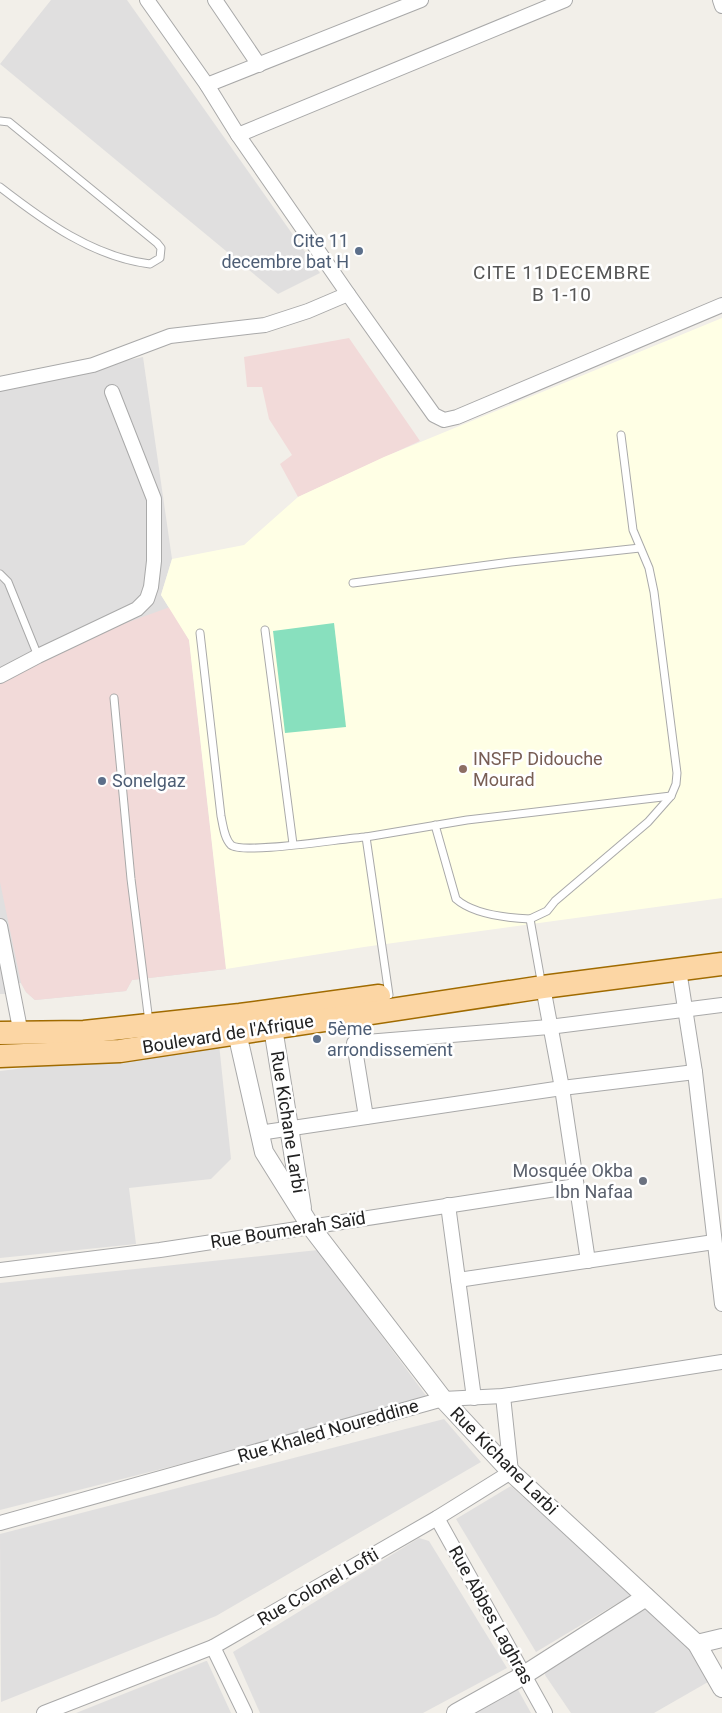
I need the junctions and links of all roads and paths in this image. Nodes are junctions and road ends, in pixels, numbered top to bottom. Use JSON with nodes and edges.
{"nodes":[{"id":1,"x":146,"y":0,"type":"edge"},
{"id":2,"x":215,"y":0,"type":"edge"},
{"id":3,"x":421,"y":0,"type":"edge"},
{"id":4,"x":566,"y":0,"type":"edge"},
{"id":5,"x":720,"y":0,"type":"edge"},
{"id":6,"x":722,"y":6,"type":"edge"},
{"id":7,"x":258,"y":65,"type":"junction"},
{"id":8,"x":207,"y":86,"type":"junction"},
{"id":9,"x":0,"y":121,"type":"edge"},
{"id":10,"x":238,"y":135,"type":"junction"},
{"id":11,"x":0,"y":187,"type":"edge"},
{"id":12,"x":348,"y":294,"type":"junction"},
{"id":13,"x":722,"y":304,"type":"edge"},
{"id":14,"x":0,"y":384,"type":"edge"},
{"id":15,"x":112,"y":392,"type":"dead end"},
{"id":16,"x":621,"y":435,"type":"dead end"},
{"id":17,"x":640,"y":548,"type":"junction"},
{"id":18,"x":0,"y":574,"type":"edge"},
{"id":19,"x":353,"y":583,"type":"dead end"},
{"id":20,"x":266,"y":630,"type":"dead end"},
{"id":21,"x":200,"y":632,"type":"dead end"},
{"id":22,"x":38,"y":656,"type":"junction"},
{"id":23,"x":0,"y":676,"type":"edge"},
{"id":24,"x":114,"y":698,"type":"dead end"},
{"id":25,"x":671,"y":796,"type":"junction"},
{"id":26,"x":434,"y":825,"type":"junction"},
{"id":27,"x":366,"y":836,"type":"junction"},
{"id":28,"x":293,"y":844,"type":"junction"},
{"id":29,"x":530,"y":920,"type":"junction"},
{"id":30,"x":0,"y":926,"type":"edge"},
{"id":31,"x":722,"y":950,"type":"edge"},
{"id":32,"x":722,"y":964,"type":"edge"},
{"id":33,"x":679,"y":970,"type":"junction"},
{"id":34,"x":541,"y":981,"type":"junction"},
{"id":35,"x":390,"y":995,"type":"junction"},
{"id":36,"x":722,"y":1005,"type":"edge"},
{"id":37,"x":686,"y":1010,"type":"junction"},
{"id":38,"x":149,"y":1025,"type":"junction"},
{"id":39,"x":549,"y":1027,"type":"junction"},
{"id":40,"x":273,"y":1028,"type":"junction"},
{"id":41,"x":10,"y":1033,"type":"edge"},
{"id":42,"x":237,"y":1033,"type":"junction"},
{"id":43,"x":0,"y":1056,"type":"edge"},
{"id":44,"x":695,"y":1072,"type":"junction"},
{"id":45,"x":562,"y":1088,"type":"junction"},
{"id":46,"x":366,"y":1117,"type":"junction"},
{"id":47,"x":290,"y":1129,"type":"junction"},
{"id":48,"x":259,"y":1133,"type":"junction"},
{"id":49,"x":576,"y":1186,"type":"junction"},
{"id":50,"x":448,"y":1205,"type":"junction"},
{"id":51,"x":307,"y":1222,"type":"junction"},
{"id":52,"x":714,"y":1242,"type":"junction"},
{"id":53,"x":588,"y":1261,"type":"junction"},
{"id":54,"x":0,"y":1270,"type":"edge"},
{"id":55,"x":458,"y":1280,"type":"junction"},
{"id":56,"x":722,"y":1304,"type":"edge"},
{"id":57,"x":722,"y":1362,"type":"edge"},
{"id":58,"x":504,"y":1396,"type":"junction"},
{"id":59,"x":474,"y":1398,"type":"junction"},
{"id":60,"x":444,"y":1399,"type":"junction"},
{"id":61,"x":512,"y":1472,"type":"junction"},
{"id":62,"x":437,"y":1518,"type":"junction"},
{"id":63,"x":0,"y":1523,"type":"edge"},
{"id":64,"x":646,"y":1597,"type":"junction"},
{"id":65,"x":722,"y":1638,"type":"edge"},
{"id":66,"x":698,"y":1644,"type":"junction"},
{"id":67,"x":213,"y":1647,"type":"junction"},
{"id":68,"x":524,"y":1675,"type":"junction"},
{"id":69,"x":722,"y":1688,"type":"edge"},
{"id":70,"x":44,"y":1713,"type":"edge"},
{"id":71,"x":245,"y":1713,"type":"edge"},
{"id":72,"x":456,"y":1713,"type":"edge"},
{"id":73,"x":545,"y":1713,"type":"edge"}],
"edges":[{"from":1,"to":8,"type":"street"},
{"from":2,"to":7,"type":"street"},
{"from":3,"to":7,"type":"street"},
{"from":4,"to":10,"type":"street"},
{"from":5,"to":6,"type":"street"},
{"from":7,"to":8,"type":"street"},
{"from":8,"to":10,"type":"street"},
{"from":9,"to":11,"type":"lane"},
{"from":10,"to":12,"type":"street"},
{"from":12,"to":13,"type":"street"},
{"from":12,"to":14,"type":"street"},
{"from":15,"to":22,"type":"street"},
{"from":16,"to":17,"type":"lane"},
{"from":17,"to":19,"type":"lane"},
{"from":17,"to":25,"type":"lane"},
{"from":18,"to":22,"type":"lane"},
{"from":20,"to":28,"type":"lane"},
{"from":21,"to":28,"type":"lane"},
{"from":22,"to":23,"type":"street"},
{"from":24,"to":38,"type":"lane"},
{"from":25,"to":26,"type":"lane"},
{"from":25,"to":29,"type":"lane"},
{"from":26,"to":27,"type":"lane"},
{"from":26,"to":29,"type":"lane"},
{"from":27,"to":28,"type":"lane"},
{"from":27,"to":35,"type":"lane"},
{"from":29,"to":34,"type":"lane"},
{"from":30,"to":41,"type":"street"},
{"from":31,"to":34,"type":"main road","name":"Boulevard de l'Afrique"},
{"from":32,"to":33,"type":"main road","name":"Boulevard de l'Afrique"},
{"from":33,"to":34,"type":"main road","name":"Boulevard de l'Afrique"},
{"from":33,"to":37,"type":"street"},
{"from":34,"to":35,"type":"main road","name":"Boulevard de l'Afrique"},
{"from":34,"to":39,"type":"street"},
{"from":34,"to":40,"type":"main road","name":"Boulevard de l'Afrique"},
{"from":35,"to":38,"type":"main road","name":"Boulevard de l'Afrique"},
{"from":36,"to":37,"type":"street"},
{"from":37,"to":39,"type":"street"},
{"from":37,"to":44,"type":"street"},
{"from":38,"to":41,"type":"main road","name":"Boulevard de l'Afrique"},
{"from":39,"to":45,"type":"street"},
{"from":39,"to":46,"type":"street"},
{"from":40,"to":42,"type":"main road","name":"Boulevard de l'Afrique"},
{"from":40,"to":47,"type":"street","name":"Rue Kichane Larbi"},
{"from":42,"to":43,"type":"main road","name":"Boulevard de l'Afrique"},
{"from":42,"to":48,"type":"street","name":"Rue Kichane Larbi"},
{"from":44,"to":45,"type":"street"},
{"from":44,"to":52,"type":"street"},
{"from":45,"to":46,"type":"street"},
{"from":45,"to":49,"type":"street"},
{"from":46,"to":47,"type":"street"},
{"from":47,"to":48,"type":"street"},
{"from":47,"to":51,"type":"street","name":"Rue Kichane Larbi"},
{"from":48,"to":51,"type":"street","name":"Rue Kichane Larbi"},
{"from":49,"to":50,"type":"street","name":"Rue Boumerah Saïd"},
{"from":49,"to":53,"type":"street"},
{"from":50,"to":51,"type":"street","name":"Rue Boumerah Saïd"},
{"from":50,"to":55,"type":"street"},
{"from":51,"to":54,"type":"street","name":"Rue Boumerah Saïd"},
{"from":51,"to":60,"type":"street","name":"Rue Kichane Larbi"},
{"from":52,"to":53,"type":"street"},
{"from":52,"to":56,"type":"street"},
{"from":53,"to":55,"type":"street"},
{"from":55,"to":59,"type":"street"},
{"from":57,"to":58,"type":"street","name":"Rue Khaled Noureddine"},
{"from":58,"to":59,"type":"street","name":"Rue Khaled Noureddine"},
{"from":58,"to":61,"type":"street"},
{"from":59,"to":60,"type":"street","name":"Rue Khaled Noureddine"},
{"from":60,"to":61,"type":"street","name":"Rue Kichane Larbi"},
{"from":60,"to":63,"type":"street","name":"Rue Khaled Noureddine"},
{"from":61,"to":62,"type":"street","name":"Rue Colonel Lofti"},
{"from":61,"to":64,"type":"street","name":"Rue Kichane Larbi"},
{"from":62,"to":67,"type":"street","name":"Rue Colonel Lofti"},
{"from":62,"to":68,"type":"street","name":"Rue Abbes Laghras"},
{"from":64,"to":66,"type":"street","name":"Rue Kichane Larbi"},
{"from":64,"to":68,"type":"street"},
{"from":65,"to":66,"type":"street"},
{"from":66,"to":69,"type":"street","name":"Rue Kichane Larbi"},
{"from":67,"to":70,"type":"street","name":"Rue Colonel Lofti"},
{"from":67,"to":71,"type":"street"},
{"from":68,"to":72,"type":"street"},
{"from":68,"to":73,"type":"street","name":"Rue Abbes Laghras"}]}
